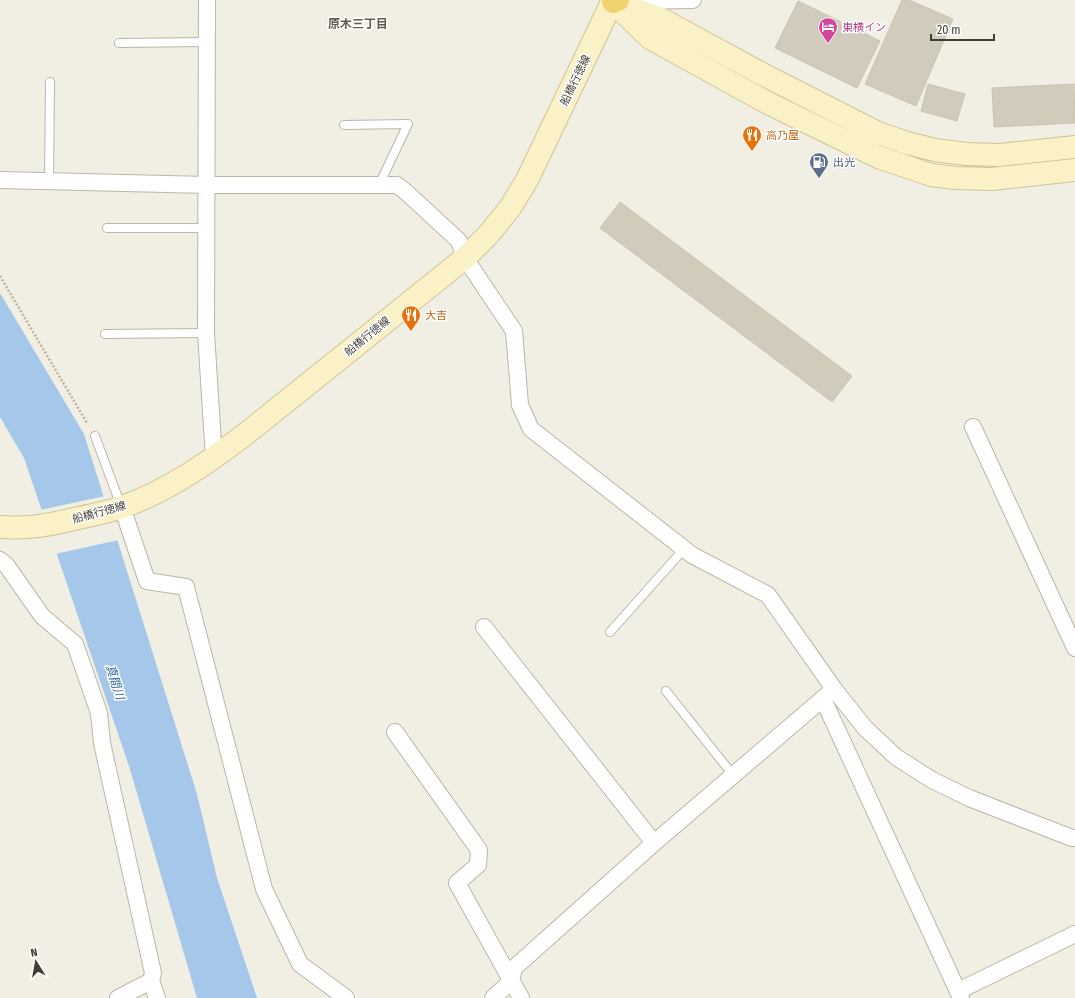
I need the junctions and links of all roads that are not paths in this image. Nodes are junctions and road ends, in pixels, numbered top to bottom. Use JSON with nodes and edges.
{"nodes":[{"id":1,"x":207,"y":0,"type":"edge"},
{"id":2,"x":614,"y":0,"type":"edge"},
{"id":3,"x":693,"y":0,"type":"edge"},
{"id":4,"x":207,"y":42,"type":"junction"},
{"id":5,"x":119,"y":44,"type":"dead end"},
{"id":6,"x":50,"y":82,"type":"dead end"},
{"id":7,"x":344,"y":124,"type":"dead end"},
{"id":8,"x":1075,"y":147,"type":"edge"},
{"id":9,"x":1075,"y":170,"type":"edge"},
{"id":10,"x":0,"y":180,"type":"edge"},
{"id":11,"x":49,"y":182,"type":"junction"},
{"id":12,"x":206,"y":185,"type":"junction"},
{"id":13,"x":379,"y":186,"type":"junction"},
{"id":14,"x":107,"y":228,"type":"dead end"},
{"id":15,"x":206,"y":228,"type":"junction"},
{"id":16,"x":464,"y":258,"type":"junction"},
{"id":17,"x":206,"y":333,"type":"junction"},
{"id":18,"x":105,"y":334,"type":"dead end"},
{"id":19,"x":973,"y":427,"type":"dead end"},
{"id":20,"x":95,"y":436,"type":"road end"},
{"id":21,"x":214,"y":458,"type":"junction"},
{"id":22,"x":118,"y":508,"type":"junction"},
{"id":23,"x":0,"y":527,"type":"edge"},
{"id":24,"x":684,"y":549,"type":"junction"},
{"id":25,"x":0,"y":560,"type":"edge"},
{"id":26,"x":484,"y":627,"type":"dead end"},
{"id":27,"x":610,"y":632,"type":"dead end"},
{"id":28,"x":1075,"y":648,"type":"edge"},
{"id":29,"x":666,"y":692,"type":"dead end"},
{"id":30,"x":829,"y":694,"type":"junction"},
{"id":31,"x":395,"y":732,"type":"dead end"},
{"id":32,"x":733,"y":775,"type":"junction"},
{"id":33,"x":1075,"y":838,"type":"edge"},
{"id":34,"x":654,"y":843,"type":"junction"},
{"id":35,"x":1075,"y":934,"type":"edge"},
{"id":36,"x":151,"y":981,"type":"junction"},
{"id":37,"x":512,"y":981,"type":"junction"},
{"id":38,"x":959,"y":995,"type":"edge"},
{"id":39,"x":118,"y":998,"type":"edge"},
{"id":40,"x":157,"y":998,"type":"edge"},
{"id":41,"x":346,"y":998,"type":"edge"},
{"id":42,"x":493,"y":998,"type":"edge"},
{"id":43,"x":520,"y":998,"type":"edge"}],
"edges":[{"from":1,"to":4,"type":"street"},
{"from":2,"to":3,"type":"street"},
{"from":2,"to":8,"type":"street"},
{"from":2,"to":9,"type":"street"},
{"from":2,"to":16,"type":"street","name":"船橋行徳線"},
{"from":4,"to":5,"type":"lane"},
{"from":4,"to":12,"type":"street"},
{"from":6,"to":11,"type":"lane"},
{"from":7,"to":13,"type":"lane"},
{"from":10,"to":11,"type":"street"},
{"from":11,"to":12,"type":"street"},
{"from":12,"to":13,"type":"street"},
{"from":12,"to":15,"type":"street"},
{"from":13,"to":16,"type":"street"},
{"from":14,"to":15,"type":"lane"},
{"from":15,"to":17,"type":"street"},
{"from":16,"to":21,"type":"street","name":"船橋行徳線"},
{"from":16,"to":24,"type":"street"},
{"from":17,"to":18,"type":"lane"},
{"from":17,"to":21,"type":"street"},
{"from":19,"to":28,"type":"street"},
{"from":20,"to":22,"type":"lane"},
{"from":21,"to":22,"type":"street","name":"船橋行徳線"},
{"from":22,"to":23,"type":"street","name":"船橋行徳線"},
{"from":22,"to":41,"type":"street"},
{"from":24,"to":27,"type":"lane"},
{"from":24,"to":30,"type":"street"},
{"from":25,"to":36,"type":"street"},
{"from":26,"to":34,"type":"street"},
{"from":29,"to":32,"type":"lane"},
{"from":30,"to":32,"type":"street"},
{"from":30,"to":33,"type":"street"},
{"from":30,"to":38,"type":"street"},
{"from":31,"to":37,"type":"street"},
{"from":32,"to":34,"type":"street"},
{"from":34,"to":37,"type":"street"},
{"from":35,"to":38,"type":"street"},
{"from":36,"to":39,"type":"street"},
{"from":36,"to":40,"type":"street"},
{"from":37,"to":42,"type":"street"},
{"from":37,"to":43,"type":"street"}]}
